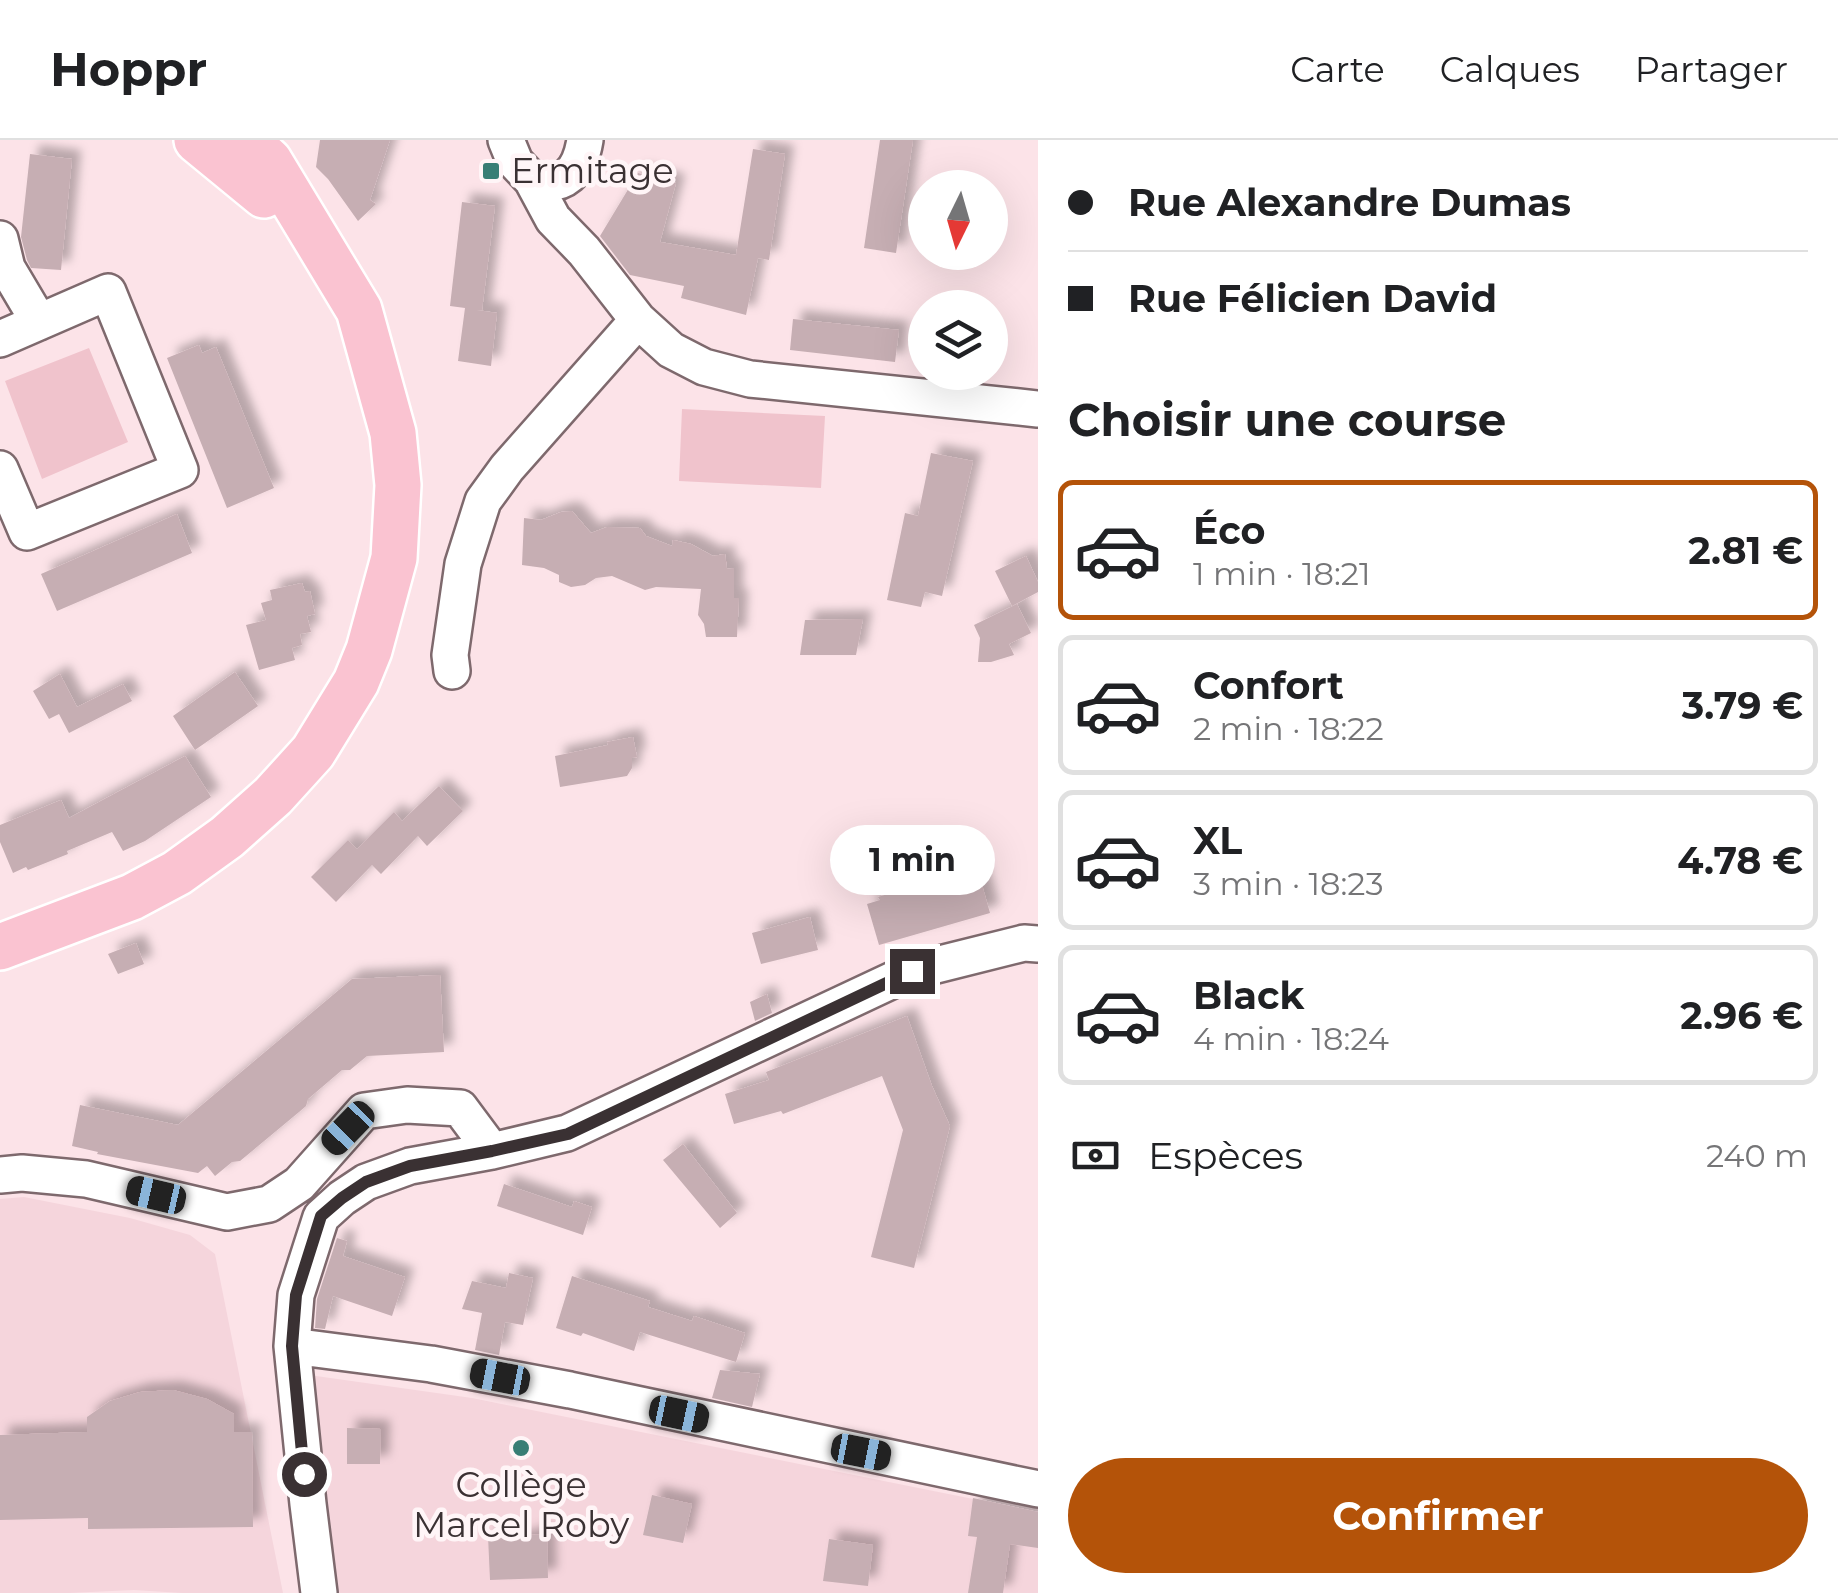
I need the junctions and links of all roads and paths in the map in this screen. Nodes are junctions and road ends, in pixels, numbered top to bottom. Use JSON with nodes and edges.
{"nodes":[{"id":1,"x":506,"y":140,"type":"edge"},
{"id":2,"x":585,"y":140,"type":"edge"},
{"id":3,"x":220,"y":143,"type":"edge"},
{"id":4,"x":568,"y":178,"type":"junction"},
{"id":5,"x":532,"y":180,"type":"junction"},
{"id":6,"x":0,"y":239,"type":"edge"},
{"id":7,"x":584,"y":251,"type":"junction"},
{"id":8,"x":638,"y":320,"type":"junction"},
{"id":9,"x":39,"y":322,"type":"junction"},
{"id":10,"x":0,"y":339,"type":"edge"},
{"id":11,"x":1038,"y":409,"type":"edge"},
{"id":12,"x":0,"y":469,"type":"edge"},
{"id":13,"x":452,"y":671,"type":"dead end"},
{"id":14,"x":1038,"y":944,"type":"edge"},
{"id":15,"x":0,"y":947,"type":"edge"},
{"id":16,"x":492,"y":1151,"type":"junction"},
{"id":17,"x":0,"y":1174,"type":"edge"},
{"id":18,"x":292,"y":1346,"type":"junction"},
{"id":19,"x":1038,"y":1488,"type":"edge"},
{"id":20,"x":320,"y":1593,"type":"edge"}],
"edges":[{"from":1,"to":5,"type":"street"},
{"from":2,"to":4,"type":"street"},
{"from":3,"to":15,"type":"main road"},
{"from":4,"to":5,"type":"street"},
{"from":4,"to":7,"type":"street"},
{"from":5,"to":7,"type":"street"},
{"from":6,"to":9,"type":"street"},
{"from":7,"to":8,"type":"street"},
{"from":8,"to":11,"type":"street"},
{"from":8,"to":13,"type":"street"},
{"from":9,"to":10,"type":"street"},
{"from":9,"to":12,"type":"street"},
{"from":14,"to":16,"type":"street"},
{"from":16,"to":17,"type":"street"},
{"from":16,"to":18,"type":"street"},
{"from":18,"to":19,"type":"street"},
{"from":18,"to":20,"type":"street"}]}
